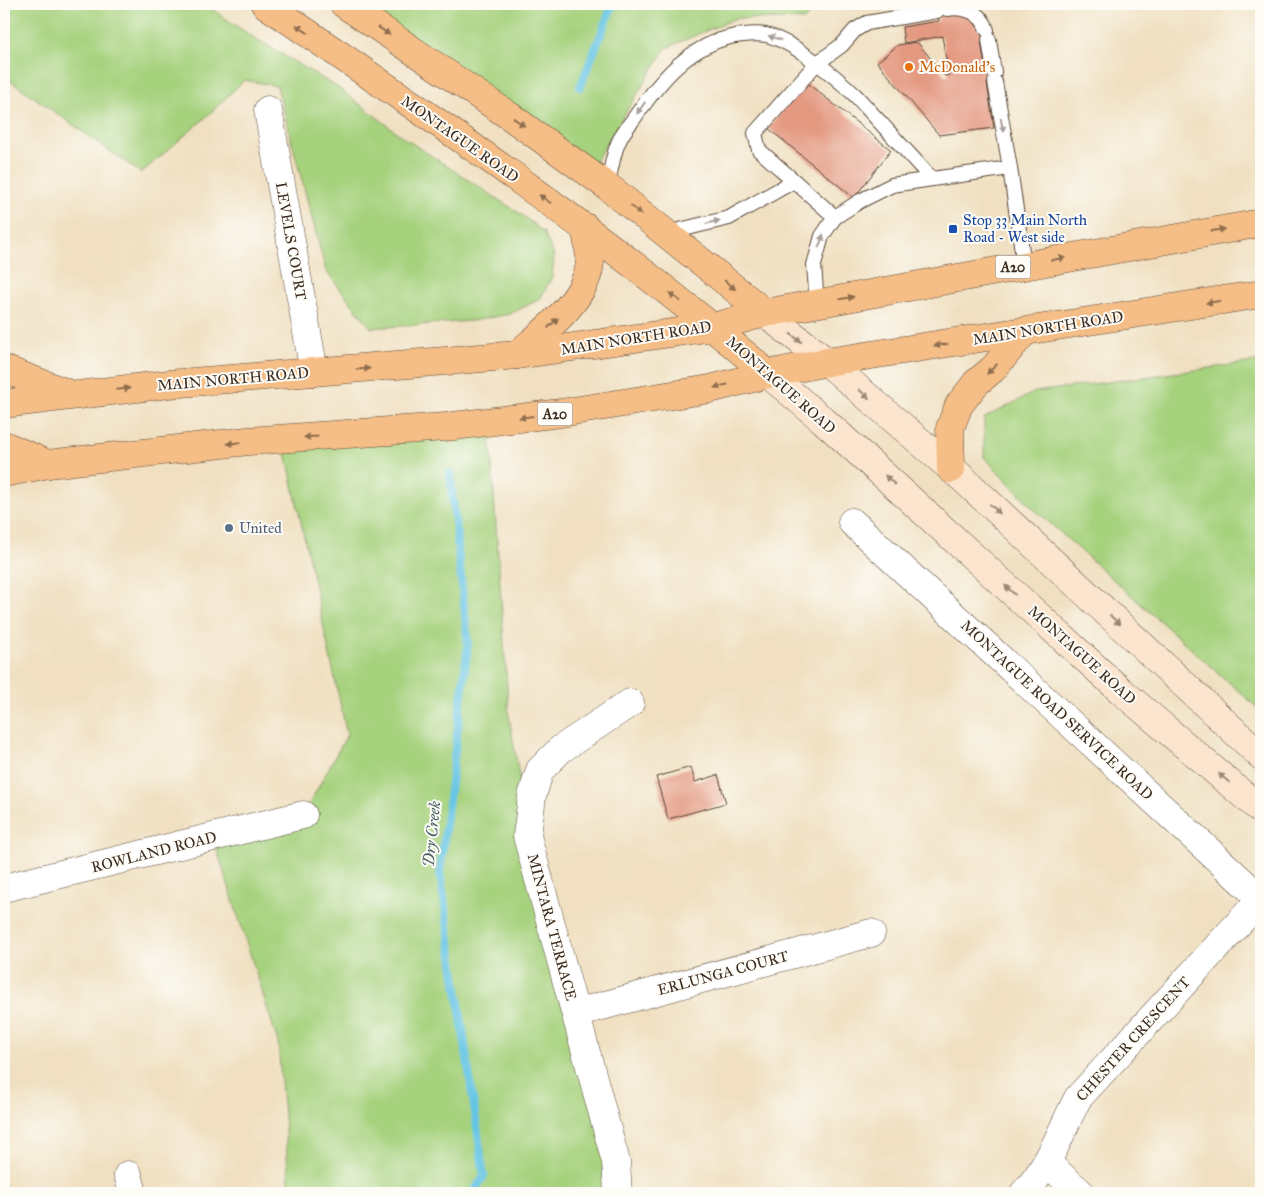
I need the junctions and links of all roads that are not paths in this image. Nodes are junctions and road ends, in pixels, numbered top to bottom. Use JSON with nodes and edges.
{"nodes":[{"id":1,"x":265,"y":4,"type":"edge"},
{"id":2,"x":344,"y":4,"type":"edge"},
{"id":3,"x":816,"y":64,"type":"junction"},
{"id":4,"x":268,"y":110,"type":"dead end"},
{"id":5,"x":1010,"y":168,"type":"junction"},
{"id":6,"x":932,"y":179,"type":"junction"},
{"id":7,"x":794,"y":181,"type":"junction"},
{"id":8,"x":607,"y":186,"type":"junction"},
{"id":9,"x":835,"y":216,"type":"junction"},
{"id":10,"x":1261,"y":223,"type":"edge"},
{"id":11,"x":585,"y":227,"type":"junction"},
{"id":12,"x":665,"y":233,"type":"junction"},
{"id":13,"x":1024,"y":265,"type":"junction"},
{"id":14,"x":1261,"y":294,"type":"edge"},
{"id":15,"x":817,"y":304,"type":"junction"},
{"id":16,"x":765,"y":313,"type":"junction"},
{"id":17,"x":713,"y":327,"type":"junction"},
{"id":18,"x":1024,"y":332,"type":"junction"},
{"id":19,"x":517,"y":356,"type":"junction"},
{"id":20,"x":827,"y":362,"type":"junction"},
{"id":21,"x":4,"y":369,"type":"edge"},
{"id":22,"x":314,"y":372,"type":"junction"},
{"id":23,"x":768,"y":374,"type":"junction"},
{"id":24,"x":75,"y":396,"type":"junction"},
{"id":25,"x":4,"y":404,"type":"edge"},
{"id":26,"x":4,"y":445,"type":"edge"},
{"id":27,"x":48,"y":464,"type":"junction"},
{"id":28,"x":951,"y":469,"type":"junction"},
{"id":29,"x":4,"y":473,"type":"edge"},
{"id":30,"x":852,"y":522,"type":"dead end"},
{"id":31,"x":630,"y":703,"type":"dead end"},
{"id":32,"x":1261,"y":756,"type":"edge"},
{"id":33,"x":1261,"y":810,"type":"edge"},
{"id":34,"x":303,"y":816,"type":"dead end"},
{"id":35,"x":4,"y":888,"type":"edge"},
{"id":36,"x":1261,"y":899,"type":"edge"},
{"id":37,"x":871,"y":933,"type":"dead end"},
{"id":38,"x":576,"y":1013,"type":"junction"},
{"id":39,"x":1047,"y":1163,"type":"junction"},
{"id":40,"x":618,"y":1193,"type":"edge"},
{"id":41,"x":1024,"y":1193,"type":"edge"},
{"id":42,"x":1081,"y":1193,"type":"edge"}],
"edges":[{"from":11,"to":1,"type":"main road","name":"MONTAGUE ROAD","one_way":true},
{"from":2,"to":8,"type":"main road","one_way":true},
{"from":3,"to":5,"type":"lane","one_way":true},
{"from":3,"to":6,"type":"lane"},
{"from":3,"to":7,"type":"lane"},
{"from":3,"to":8,"type":"lane","one_way":true},
{"from":4,"to":22,"type":"street","name":"LEVELS COURT"},
{"from":5,"to":6,"type":"lane"},
{"from":5,"to":13,"type":"lane"},
{"from":6,"to":9,"type":"lane"},
{"from":7,"to":9,"type":"lane"},
{"from":12,"to":7,"type":"lane","one_way":true},
{"from":8,"to":12,"type":"main road","one_way":true},
{"from":15,"to":9,"type":"lane","one_way":true},
{"from":13,"to":10,"type":"main road","name":"MAIN NORTH ROAD","number":"A20","one_way":true},
{"from":17,"to":11,"type":"main road","name":"MONTAGUE ROAD","one_way":true},
{"from":19,"to":11,"type":"main road","one_way":true},
{"from":12,"to":16,"type":"main road","one_way":true},
{"from":15,"to":13,"type":"main road","name":"MAIN NORTH ROAD","number":"A20","one_way":true},
{"from":14,"to":18,"type":"main road","name":"MAIN NORTH ROAD","number":"A20","one_way":true},
{"from":15,"to":16,"type":"main road","name":"MAIN NORTH ROAD","number":"A20"},
{"from":16,"to":17,"type":"main road","name":"MAIN NORTH ROAD","number":"A20"},
{"from":16,"to":20,"type":"main road","one_way":true},
{"from":17,"to":19,"type":"main road","name":"MAIN NORTH ROAD","number":"A20"},
{"from":17,"to":23,"type":"main road","name":"MONTAGUE ROAD"},
{"from":18,"to":20,"type":"main road","name":"MAIN NORTH ROAD","number":"A20","one_way":true},
{"from":18,"to":28,"type":"main road","one_way":true},
{"from":22,"to":19,"type":"main road","name":"MAIN NORTH ROAD","number":"A20","one_way":true},
{"from":20,"to":23,"type":"main road","name":"MAIN NORTH ROAD","number":"A20"},
{"from":20,"to":28,"type":"main road","one_way":true},
{"from":21,"to":24,"type":"main road"},
{"from":24,"to":22,"type":"main road","name":"MAIN NORTH ROAD","number":"A20","one_way":true},
{"from":23,"to":27,"type":"main road","name":"MAIN NORTH ROAD","number":"A20","one_way":true},
{"from":33,"to":23,"type":"main road","name":"MONTAGUE ROAD","one_way":true},
{"from":24,"to":25,"type":"main road","name":"MAIN NORTH ROAD","number":"A20"},
{"from":26,"to":27,"type":"main road"},
{"from":27,"to":29,"type":"main road","name":"MAIN NORTH ROAD","number":"A20"},
{"from":28,"to":32,"type":"main road","one_way":true},
{"from":30,"to":36,"type":"street","name":"MONTAGUE ROAD SERVICE ROAD"},
{"from":31,"to":38,"type":"street","name":"MINTARA TERRACE"},
{"from":34,"to":35,"type":"street","name":"ROWLAND ROAD"},
{"from":36,"to":39,"type":"street","name":"CHESTER CRESCENT"},
{"from":37,"to":38,"type":"street","name":"ERLUNGA COURT"},
{"from":38,"to":40,"type":"street","name":"MINTARA TERRACE"},
{"from":39,"to":41,"type":"street","name":"CHESTER CRESCENT"},
{"from":39,"to":42,"type":"street"}]}
